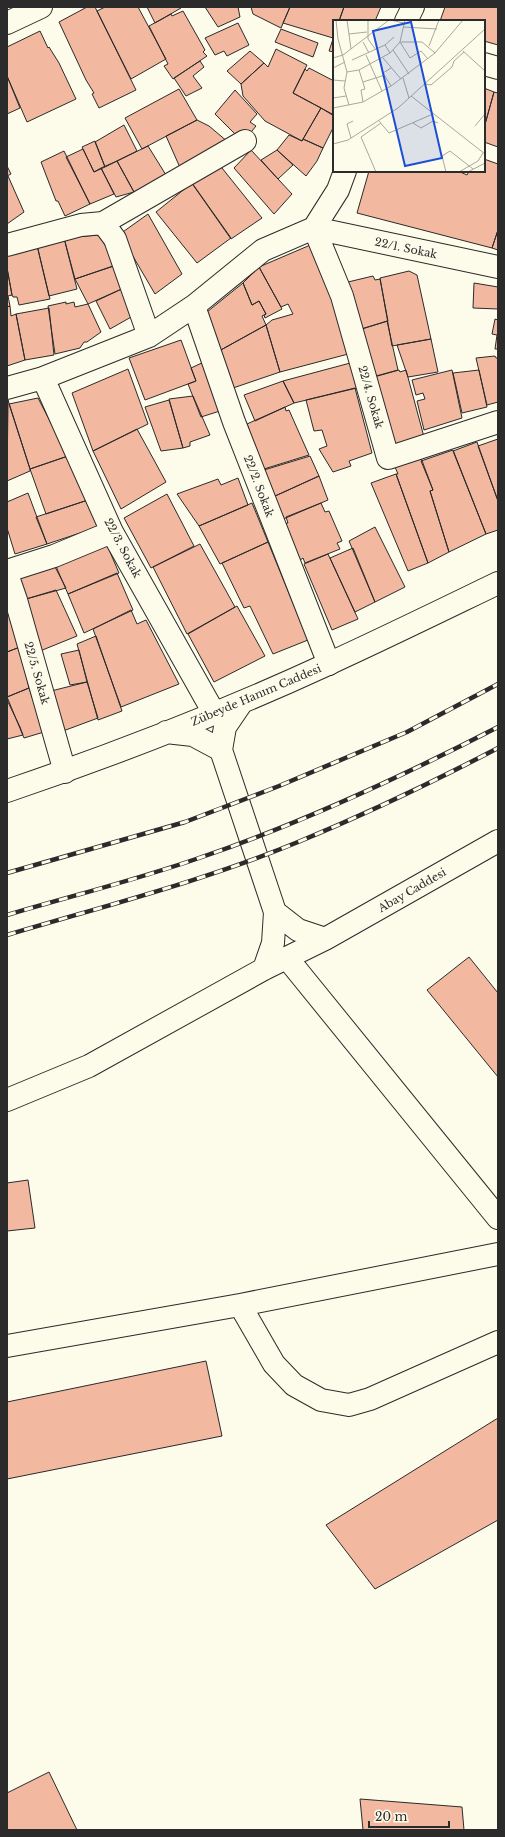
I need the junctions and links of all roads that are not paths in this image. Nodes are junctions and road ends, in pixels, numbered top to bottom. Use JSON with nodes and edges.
{"nodes":[{"id":1,"x":41,"y":7,"type":"edge"},
{"id":2,"x":414,"y":7,"type":"edge"},
{"id":3,"x":407,"y":20,"type":"edge"},
{"id":4,"x":7,"y":23,"type":"edge"},
{"id":5,"x":485,"y":64,"type":"edge"},
{"id":6,"x":498,"y":68,"type":"edge"},
{"id":7,"x":245,"y":141,"type":"dead end"},
{"id":8,"x":345,"y":172,"type":"edge"},
{"id":9,"x":104,"y":223,"type":"junction"},
{"id":10,"x":314,"y":228,"type":"junction"},
{"id":11,"x":7,"y":245,"type":"edge"},
{"id":12,"x":498,"y":267,"type":"edge"},
{"id":13,"x":194,"y":306,"type":"junction"},
{"id":14,"x":148,"y":336,"type":"junction"},
{"id":15,"x":43,"y":378,"type":"junction"},
{"id":16,"x":7,"y":388,"type":"edge"},
{"id":17,"x":498,"y":422,"type":"edge"},
{"id":18,"x":112,"y":532,"type":"junction"},
{"id":19,"x":7,"y":573,"type":"edge"},
{"id":20,"x":498,"y":583,"type":"edge"},
{"id":21,"x":12,"y":601,"type":"edge"},
{"id":22,"x":329,"y":664,"type":"junction"},
{"id":23,"x":242,"y":702,"type":"junction"},
{"id":24,"x":214,"y":713,"type":"junction"},
{"id":25,"x":165,"y":732,"type":"junction"},
{"id":26,"x":221,"y":750,"type":"junction"},
{"id":27,"x":65,"y":772,"type":"junction"},
{"id":28,"x":7,"y":791,"type":"edge"},
{"id":29,"x":498,"y":841,"type":"edge"},
{"id":30,"x":275,"y":912,"type":"junction"},
{"id":31,"x":325,"y":939,"type":"junction"},
{"id":32,"x":288,"y":958,"type":"junction"},
{"id":33,"x":264,"y":969,"type":"junction"},
{"id":34,"x":7,"y":1100,"type":"edge"},
{"id":35,"x":498,"y":1218,"type":"edge"},
{"id":36,"x":498,"y":1254,"type":"edge"},
{"id":37,"x":240,"y":1305,"type":"junction"},
{"id":38,"x":498,"y":1342,"type":"edge"},
{"id":39,"x":7,"y":1346,"type":"edge"}],
"edges":[{"from":1,"to":4,"type":"street"},
{"from":2,"to":3,"type":"street"},
{"from":5,"to":6,"type":"street"},
{"from":7,"to":9,"type":"street"},
{"from":8,"to":10,"type":"street"},
{"from":9,"to":11,"type":"street"},
{"from":9,"to":14,"type":"street"},
{"from":10,"to":12,"type":"street","name":"22/1. Sokak"},
{"from":10,"to":13,"type":"street"},
{"from":10,"to":17,"type":"street","name":"22/4. Sokak"},
{"from":13,"to":14,"type":"street"},
{"from":13,"to":22,"type":"street","name":"22/2. Sokak"},
{"from":14,"to":15,"type":"street"},
{"from":15,"to":16,"type":"street"},
{"from":15,"to":18,"type":"street","name":"22/3. Sokak"},
{"from":18,"to":19,"type":"street","name":"22/5. Sokak"},
{"from":18,"to":24,"type":"street","name":"22/3. Sokak"},
{"from":19,"to":21,"type":"street","name":"22/5. Sokak"},
{"from":20,"to":22,"type":"street","name":"Zübeyde Hanım Caddesi"},
{"from":21,"to":27,"type":"street","name":"22/5. Sokak"},
{"from":22,"to":23,"type":"street","name":"Zübeyde Hanım Caddesi"},
{"from":23,"to":24,"type":"street","name":"Zübeyde Hanım Caddesi"},
{"from":23,"to":26,"type":"street"},
{"from":24,"to":25,"type":"street","name":"Zübeyde Hanım Caddesi"},
{"from":25,"to":26,"type":"street"},
{"from":25,"to":27,"type":"street","name":"Zübeyde Hanım Caddesi"},
{"from":26,"to":30,"type":"street"},
{"from":27,"to":28,"type":"street","name":"Zübeyde Hanım Caddesi"},
{"from":29,"to":31,"type":"street","name":"Abay Caddesi"},
{"from":30,"to":31,"type":"street"},
{"from":30,"to":33,"type":"street"},
{"from":31,"to":32,"type":"street","name":"Abay Caddesi"},
{"from":32,"to":33,"type":"street","name":"Abay Caddesi"},
{"from":32,"to":35,"type":"street"},
{"from":33,"to":34,"type":"street","name":"Abay Caddesi"},
{"from":36,"to":37,"type":"street"},
{"from":37,"to":38,"type":"street"},
{"from":37,"to":39,"type":"street"}]}
